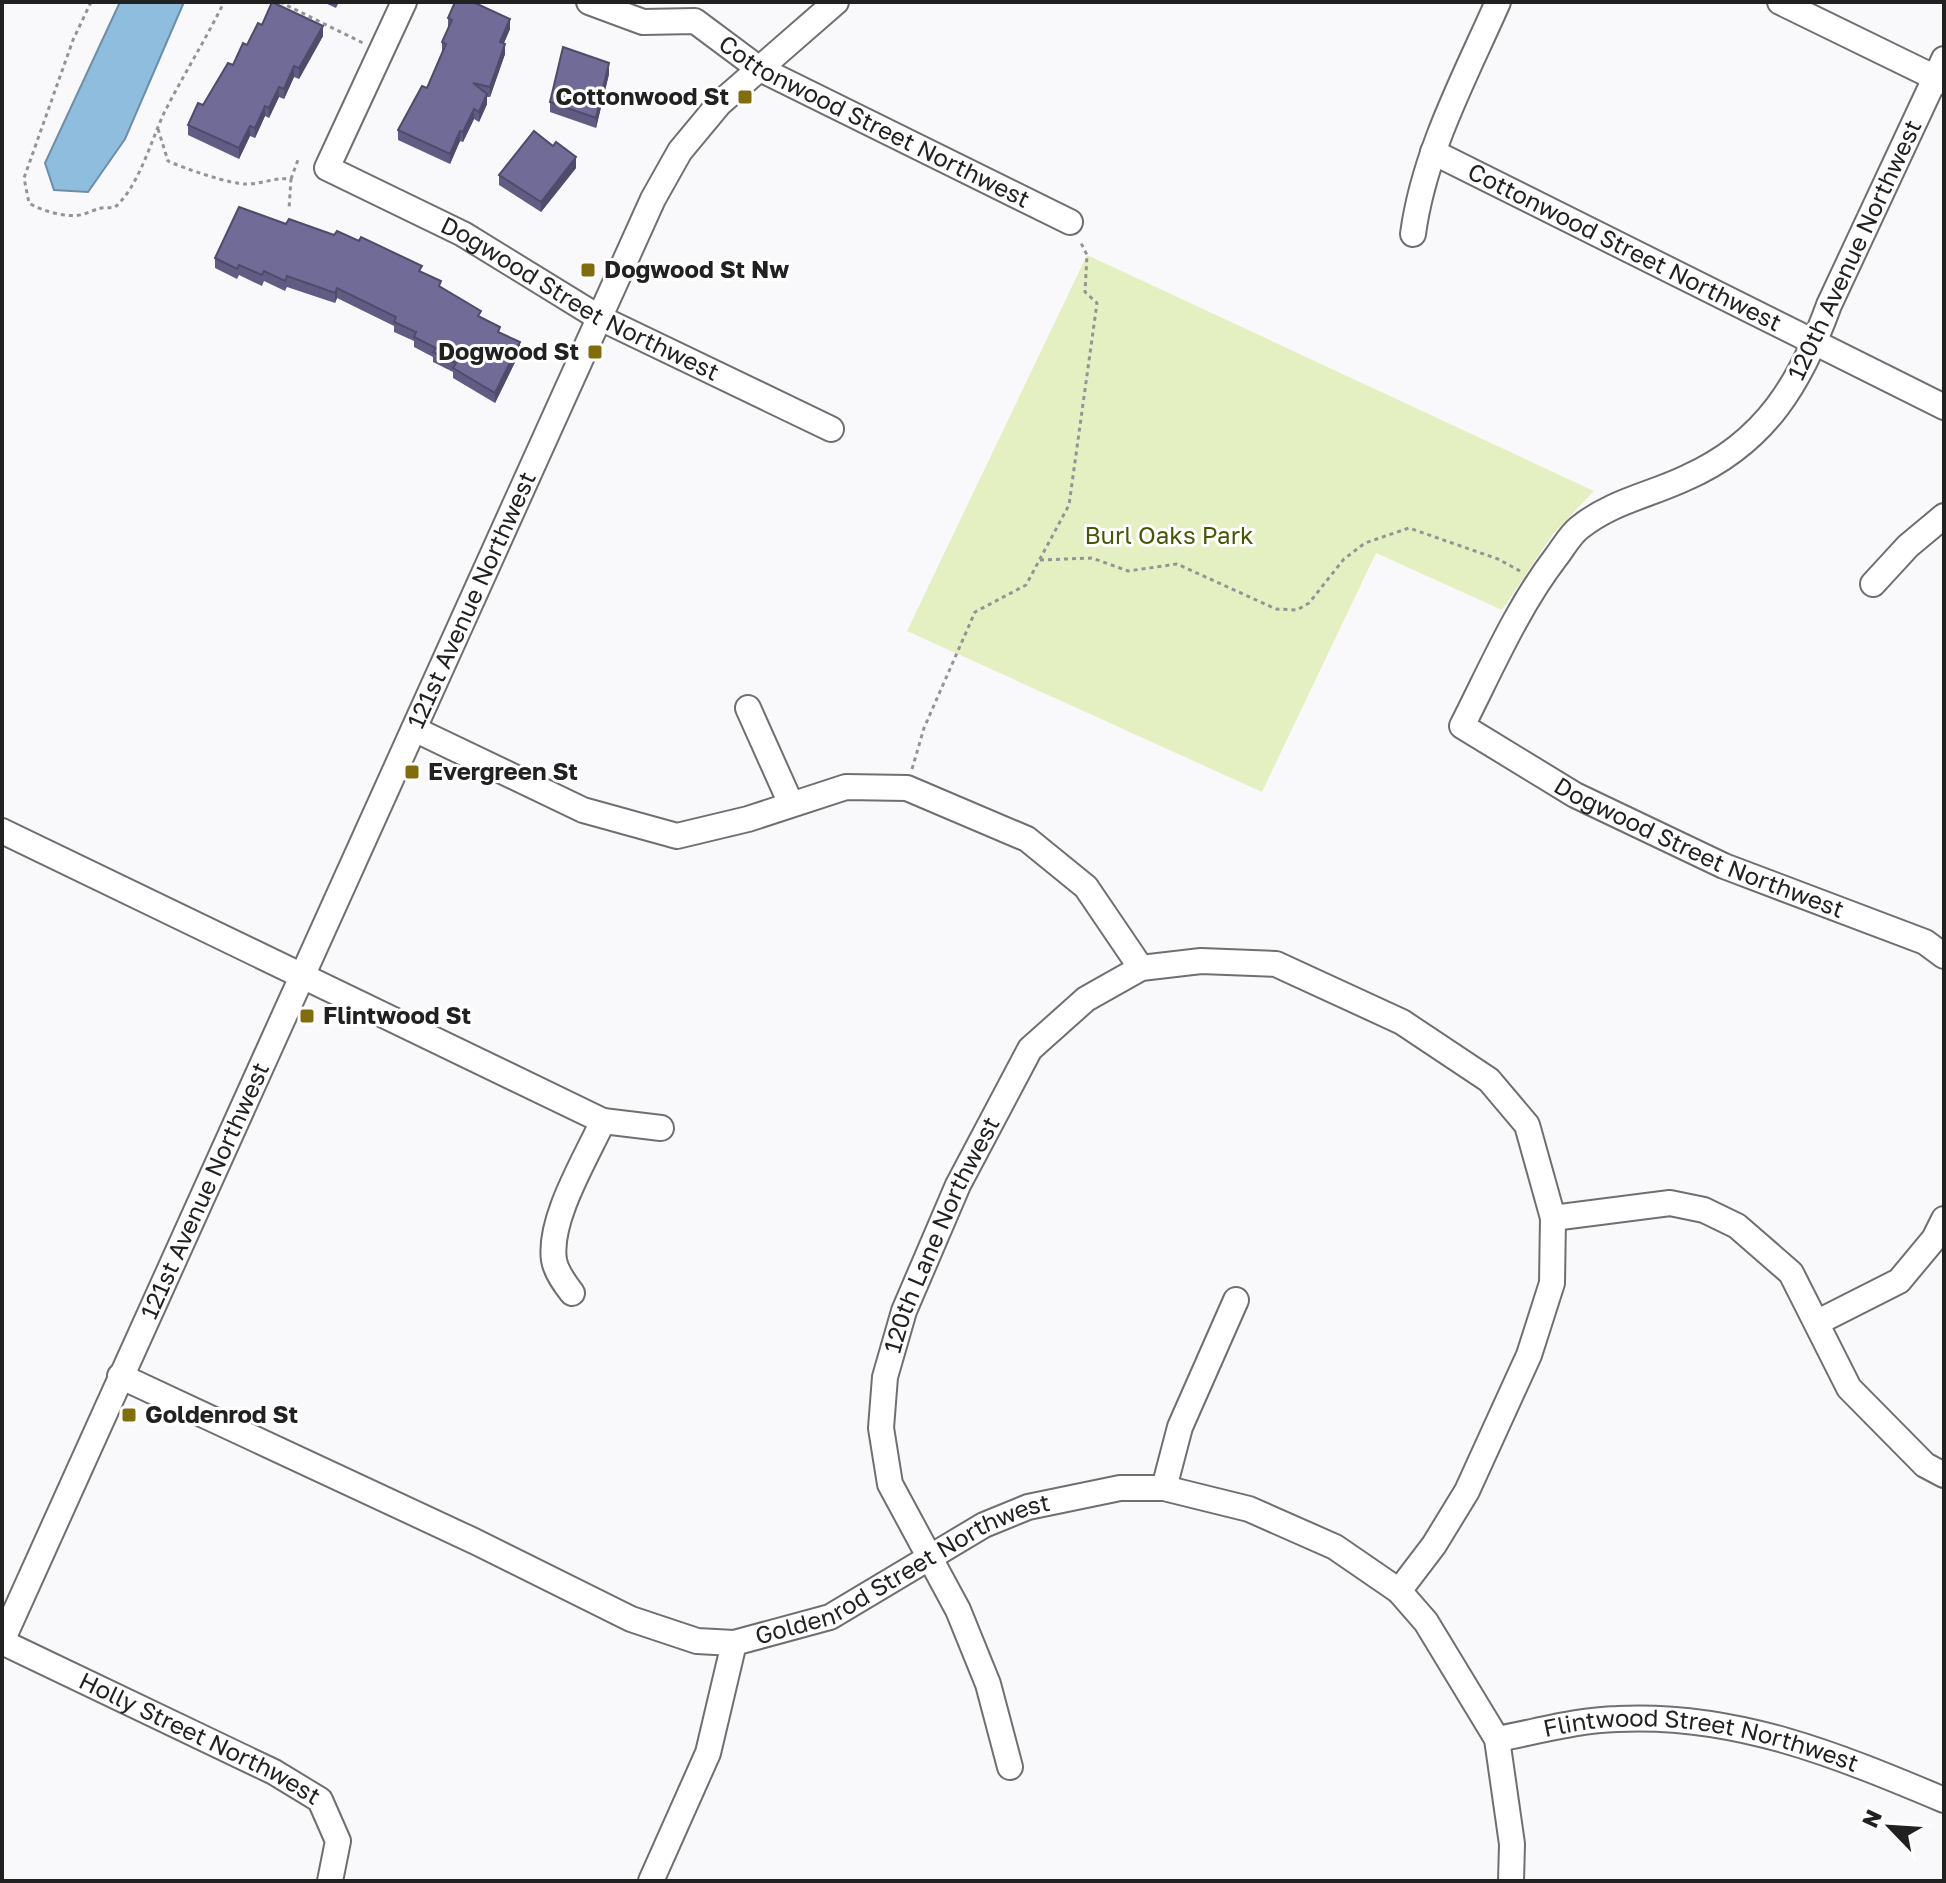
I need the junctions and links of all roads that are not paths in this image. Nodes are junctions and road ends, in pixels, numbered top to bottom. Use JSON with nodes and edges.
{"nodes":[{"id":1,"x":404,"y":2,"type":"edge"},
{"id":2,"x":589,"y":2,"type":"edge"},
{"id":3,"x":836,"y":2,"type":"edge"},
{"id":4,"x":1498,"y":2,"type":"edge"},
{"id":5,"x":1780,"y":2,"type":"edge"},
{"id":6,"x":758,"y":68,"type":"junction"},
{"id":7,"x":1941,"y":73,"type":"edge"},
{"id":8,"x":1433,"y":152,"type":"junction"},
{"id":9,"x":1070,"y":222,"type":"road end"},
{"id":10,"x":1413,"y":234,"type":"dead end"},
{"id":11,"x":598,"y":317,"type":"junction"},
{"id":12,"x":1815,"y":343,"type":"junction"},
{"id":13,"x":1944,"y":407,"type":"edge"},
{"id":14,"x":831,"y":429,"type":"dead end"},
{"id":15,"x":1944,"y":516,"type":"edge"},
{"id":16,"x":1873,"y":584,"type":"dead end"},
{"id":17,"x":748,"y":708,"type":"dead end"},
{"id":18,"x":1462,"y":726,"type":"joint"},
{"id":19,"x":414,"y":729,"type":"junction"},
{"id":20,"x":791,"y":804,"type":"junction"},
{"id":21,"x":2,"y":831,"type":"edge"},
{"id":22,"x":1944,"y":956,"type":"edge"},
{"id":23,"x":1141,"y":968,"type":"junction"},
{"id":24,"x":302,"y":975,"type":"junction"},
{"id":25,"x":603,"y":1121,"type":"junction"},
{"id":26,"x":661,"y":1128,"type":"dead end"},
{"id":27,"x":1553,"y":1218,"type":"junction"},
{"id":28,"x":1944,"y":1219,"type":"edge"},
{"id":29,"x":572,"y":1293,"type":"dead end"},
{"id":30,"x":1236,"y":1300,"type":"dead end"},
{"id":31,"x":1818,"y":1322,"type":"junction"},
{"id":32,"x":120,"y":1376,"type":"junction"},
{"id":33,"x":1944,"y":1475,"type":"edge"},
{"id":34,"x":1164,"y":1488,"type":"junction"},
{"id":35,"x":927,"y":1557,"type":"junction"},
{"id":36,"x":1399,"y":1591,"type":"junction"},
{"id":37,"x":2,"y":1642,"type":"edge"},
{"id":38,"x":734,"y":1643,"type":"junction"},
{"id":39,"x":1497,"y":1739,"type":"junction"},
{"id":40,"x":1010,"y":1767,"type":"dead end"},
{"id":41,"x":1944,"y":1800,"type":"edge"},
{"id":42,"x":330,"y":1881,"type":"edge"},
{"id":43,"x":651,"y":1881,"type":"edge"},
{"id":44,"x":1511,"y":1881,"type":"edge"}],
"edges":[{"from":1,"to":11,"type":"street","name":"Dogwood Street Northwest"},
{"from":2,"to":6,"type":"street","name":"Cottonwood Street Northwest"},
{"from":3,"to":6,"type":"street","name":"121st Avenue Northwest"},
{"from":4,"to":8,"type":"street"},
{"from":5,"to":7,"type":"street"},
{"from":6,"to":9,"type":"street","name":"Cottonwood Street Northwest"},
{"from":6,"to":11,"type":"street","name":"121st Avenue Northwest"},
{"from":7,"to":12,"type":"street","name":"120th Avenue Northwest"},
{"from":8,"to":10,"type":"street"},
{"from":8,"to":12,"type":"street","name":"Cottonwood Street Northwest"},
{"from":11,"to":14,"type":"street","name":"Dogwood Street Northwest"},
{"from":11,"to":19,"type":"street","name":"121st Avenue Northwest"},
{"from":12,"to":13,"type":"street","name":"Cottonwood Street Northwest"},
{"from":12,"to":18,"type":"street","name":"120th Avenue Northwest"},
{"from":15,"to":16,"type":"street"},
{"from":17,"to":20,"type":"street"},
{"from":18,"to":22,"type":"street","name":"Dogwood Street Northwest"},
{"from":19,"to":20,"type":"street"},
{"from":19,"to":24,"type":"street","name":"121st Avenue Northwest"},
{"from":20,"to":23,"type":"street"},
{"from":21,"to":24,"type":"street"},
{"from":23,"to":27,"type":"street"},
{"from":23,"to":35,"type":"street","name":"120th Lane Northwest"},
{"from":24,"to":25,"type":"street"},
{"from":24,"to":32,"type":"street","name":"121st Avenue Northwest"},
{"from":25,"to":26,"type":"street"},
{"from":25,"to":29,"type":"street"},
{"from":27,"to":31,"type":"street"},
{"from":27,"to":36,"type":"street"},
{"from":28,"to":31,"type":"street"},
{"from":30,"to":34,"type":"street"},
{"from":31,"to":33,"type":"street"},
{"from":32,"to":37,"type":"street","name":"121st Avenue Northwest"},
{"from":32,"to":38,"type":"street","name":"Goldenrod Street Northwest"},
{"from":34,"to":35,"type":"street","name":"Goldenrod Street Northwest"},
{"from":34,"to":36,"type":"street","name":"Goldenrod Street Northwest"},
{"from":35,"to":38,"type":"street","name":"Goldenrod Street Northwest"},
{"from":35,"to":40,"type":"street","name":"120th Lane Northwest"},
{"from":36,"to":39,"type":"street","name":"Goldenrod Street Northwest"},
{"from":37,"to":42,"type":"street","name":"Holly Street Northwest"},
{"from":38,"to":43,"type":"street"},
{"from":39,"to":41,"type":"street","name":"Flintwood Street Northwest"},
{"from":39,"to":44,"type":"street","name":"Goldenrod Street Northwest"}]}
